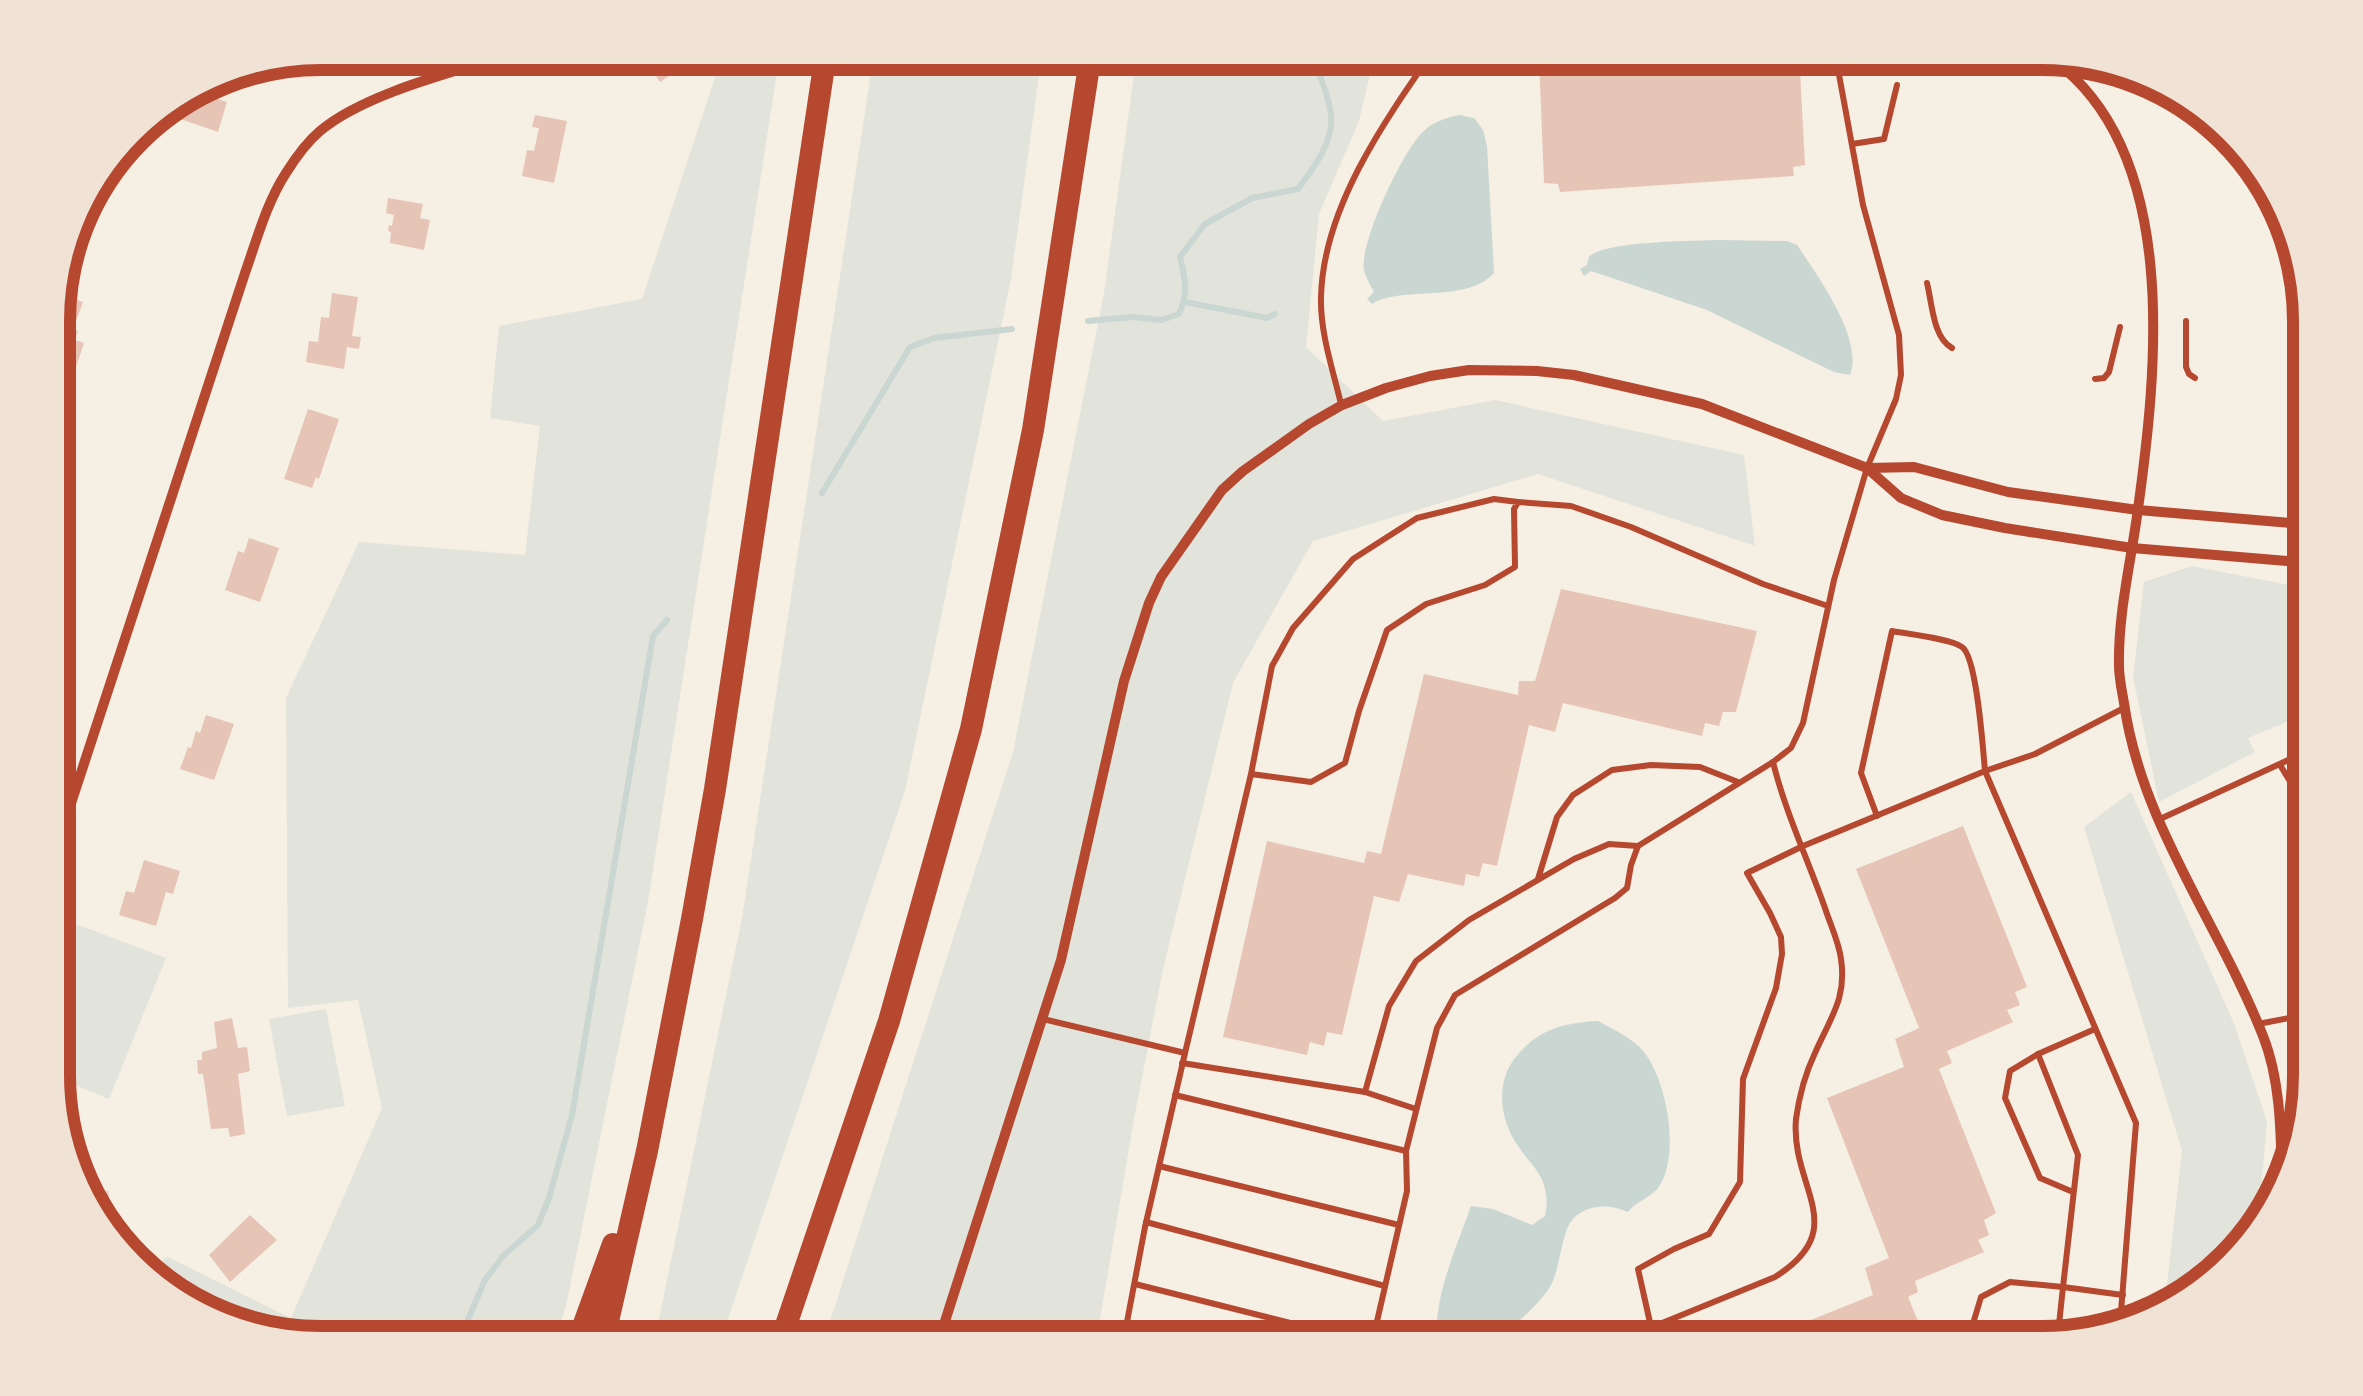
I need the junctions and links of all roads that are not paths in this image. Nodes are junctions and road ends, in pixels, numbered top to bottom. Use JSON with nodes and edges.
{"nodes":[{"id":1,"x":460,"y":70,"type":"edge"},
{"id":2,"x":823,"y":70,"type":"edge"},
{"id":3,"x":1088,"y":70,"type":"edge"},
{"id":4,"x":1420,"y":70,"type":"edge"},
{"id":5,"x":1839,"y":70,"type":"edge"},
{"id":6,"x":2064,"y":71,"type":"edge"},
{"id":7,"x":1897,"y":85,"type":"dead end"},
{"id":8,"x":1852,"y":144,"type":"junction"},
{"id":9,"x":1927,"y":283,"type":"dead end"},
{"id":10,"x":2186,"y":320,"type":"dead end"},
{"id":11,"x":2120,"y":327,"type":"dead end"},
{"id":12,"x":1952,"y":348,"type":"dead end"},
{"id":13,"x":2195,"y":378,"type":"dead end"},
{"id":14,"x":2095,"y":379,"type":"dead end"},
{"id":15,"x":1342,"y":405,"type":"junction"},
{"id":16,"x":1867,"y":468,"type":"junction"},
{"id":17,"x":1518,"y":502,"type":"junction"},
{"id":18,"x":2138,"y":510,"type":"junction"},
{"id":19,"x":2292,"y":523,"type":"edge"},
{"id":20,"x":2132,"y":548,"type":"junction"},
{"id":21,"x":2292,"y":562,"type":"edge"},
{"id":22,"x":1828,"y":606,"type":"junction"},
{"id":23,"x":2124,"y":708,"type":"junction"},
{"id":24,"x":2292,"y":759,"type":"edge"},
{"id":25,"x":1773,"y":762,"type":"junction"},
{"id":26,"x":2280,"y":765,"type":"junction"},
{"id":27,"x":1985,"y":771,"type":"junction"},
{"id":28,"x":1251,"y":774,"type":"junction"},
{"id":29,"x":1739,"y":783,"type":"junction"},
{"id":30,"x":2292,"y":785,"type":"edge"},
{"id":31,"x":70,"y":806,"type":"edge"},
{"id":32,"x":1876,"y":816,"type":"junction"},
{"id":33,"x":2158,"y":820,"type":"junction"},
{"id":34,"x":1638,"y":846,"type":"junction"},
{"id":35,"x":1803,"y":846,"type":"junction"},
{"id":36,"x":1538,"y":880,"type":"junction"},
{"id":37,"x":2292,"y":1017,"type":"edge"},
{"id":38,"x":1044,"y":1019,"type":"junction"},
{"id":39,"x":2258,"y":1024,"type":"junction"},
{"id":40,"x":2096,"y":1028,"type":"junction"},
{"id":41,"x":1185,"y":1052,"type":"junction"},
{"id":42,"x":2038,"y":1054,"type":"junction"},
{"id":43,"x":1182,"y":1063,"type":"junction"},
{"id":44,"x":1364,"y":1092,"type":"junction"},
{"id":45,"x":1175,"y":1095,"type":"junction"},
{"id":46,"x":1416,"y":1108,"type":"junction"},
{"id":47,"x":647,"y":1151,"type":"junction"},
{"id":48,"x":1406,"y":1151,"type":"junction"},
{"id":49,"x":2281,"y":1151,"type":"edge"},
{"id":50,"x":1159,"y":1166,"type":"junction"},
{"id":51,"x":836,"y":1173,"type":"junction"},
{"id":52,"x":2073,"y":1192,"type":"junction"},
{"id":53,"x":1146,"y":1222,"type":"junction"},
{"id":54,"x":1399,"y":1224,"type":"junction"},
{"id":55,"x":1134,"y":1284,"type":"junction"},
{"id":56,"x":1384,"y":1286,"type":"junction"},
{"id":57,"x":2063,"y":1287,"type":"junction"},
{"id":58,"x":2123,"y":1295,"type":"junction"},
{"id":59,"x":2121,"y":1312,"type":"edge"},
{"id":60,"x":1300,"y":1325,"type":"edge"},
{"id":61,"x":1375,"y":1325,"type":"edge"},
{"id":62,"x":1651,"y":1325,"type":"edge"},
{"id":63,"x":1655,"y":1325,"type":"edge"},
{"id":64,"x":1972,"y":1325,"type":"edge"},
{"id":65,"x":2059,"y":1325,"type":"edge"},
{"id":66,"x":584,"y":1326,"type":"edge"},
{"id":67,"x":607,"y":1326,"type":"edge"},
{"id":68,"x":786,"y":1326,"type":"edge"},
{"id":69,"x":796,"y":1326,"type":"edge"},
{"id":70,"x":944,"y":1326,"type":"edge"},
{"id":71,"x":1126,"y":1326,"type":"edge"}],
"edges":[{"from":1,"to":31,"type":"street"},
{"from":2,"to":47,"type":"highway"},
{"from":3,"to":51,"type":"highway"},
{"from":4,"to":15,"type":"lane"},
{"from":5,"to":8,"type":"lane"},
{"from":6,"to":18,"type":"street"},
{"from":7,"to":8,"type":"lane"},
{"from":8,"to":16,"type":"lane"},
{"from":9,"to":12,"type":"lane"},
{"from":10,"to":13,"type":"lane"},
{"from":11,"to":14,"type":"lane"},
{"from":15,"to":16,"type":"street"},
{"from":15,"to":38,"type":"street"},
{"from":16,"to":18,"type":"street"},
{"from":16,"to":20,"type":"street"},
{"from":16,"to":22,"type":"lane"},
{"from":17,"to":22,"type":"lane"},
{"from":17,"to":28,"type":"lane"},
{"from":17,"to":28,"type":"lane"},
{"from":18,"to":19,"type":"street"},
{"from":18,"to":20,"type":"street"},
{"from":20,"to":21,"type":"street"},
{"from":20,"to":23,"type":"street"},
{"from":22,"to":25,"type":"lane"},
{"from":23,"to":27,"type":"lane"},
{"from":23,"to":33,"type":"street"},
{"from":24,"to":26,"type":"lane"},
{"from":25,"to":29,"type":"lane"},
{"from":25,"to":35,"type":"lane"},
{"from":26,"to":30,"type":"lane"},
{"from":26,"to":33,"type":"lane"},
{"from":27,"to":32,"type":"lane"},
{"from":27,"to":32,"type":"lane"},
{"from":27,"to":40,"type":"lane"},
{"from":28,"to":41,"type":"lane"},
{"from":29,"to":34,"type":"lane"},
{"from":29,"to":36,"type":"lane"},
{"from":32,"to":35,"type":"lane"},
{"from":33,"to":39,"type":"street"},
{"from":34,"to":36,"type":"lane"},
{"from":34,"to":46,"type":"lane"},
{"from":35,"to":62,"type":"lane"},
{"from":35,"to":63,"type":"lane"},
{"from":36,"to":44,"type":"lane"},
{"from":37,"to":39,"type":"lane"},
{"from":38,"to":41,"type":"lane"},
{"from":38,"to":70,"type":"street"},
{"from":39,"to":49,"type":"street"},
{"from":40,"to":42,"type":"lane"},
{"from":40,"to":58,"type":"lane"},
{"from":41,"to":43,"type":"lane"},
{"from":42,"to":52,"type":"lane"},
{"from":42,"to":52,"type":"lane"},
{"from":43,"to":44,"type":"lane"},
{"from":43,"to":45,"type":"lane"},
{"from":44,"to":46,"type":"lane"},
{"from":45,"to":48,"type":"lane"},
{"from":45,"to":50,"type":"lane"},
{"from":46,"to":48,"type":"lane"},
{"from":47,"to":66,"type":"highway"},
{"from":47,"to":67,"type":"highway"},
{"from":48,"to":54,"type":"lane"},
{"from":50,"to":53,"type":"lane"},
{"from":50,"to":54,"type":"lane"},
{"from":51,"to":68,"type":"highway"},
{"from":51,"to":69,"type":"highway"},
{"from":52,"to":57,"type":"lane"},
{"from":53,"to":55,"type":"lane"},
{"from":53,"to":56,"type":"lane"},
{"from":54,"to":56,"type":"lane"},
{"from":55,"to":60,"type":"lane"},
{"from":55,"to":71,"type":"lane"},
{"from":56,"to":61,"type":"lane"},
{"from":57,"to":58,"type":"lane"},
{"from":57,"to":64,"type":"lane"},
{"from":57,"to":65,"type":"lane"},
{"from":58,"to":59,"type":"lane"}]}
